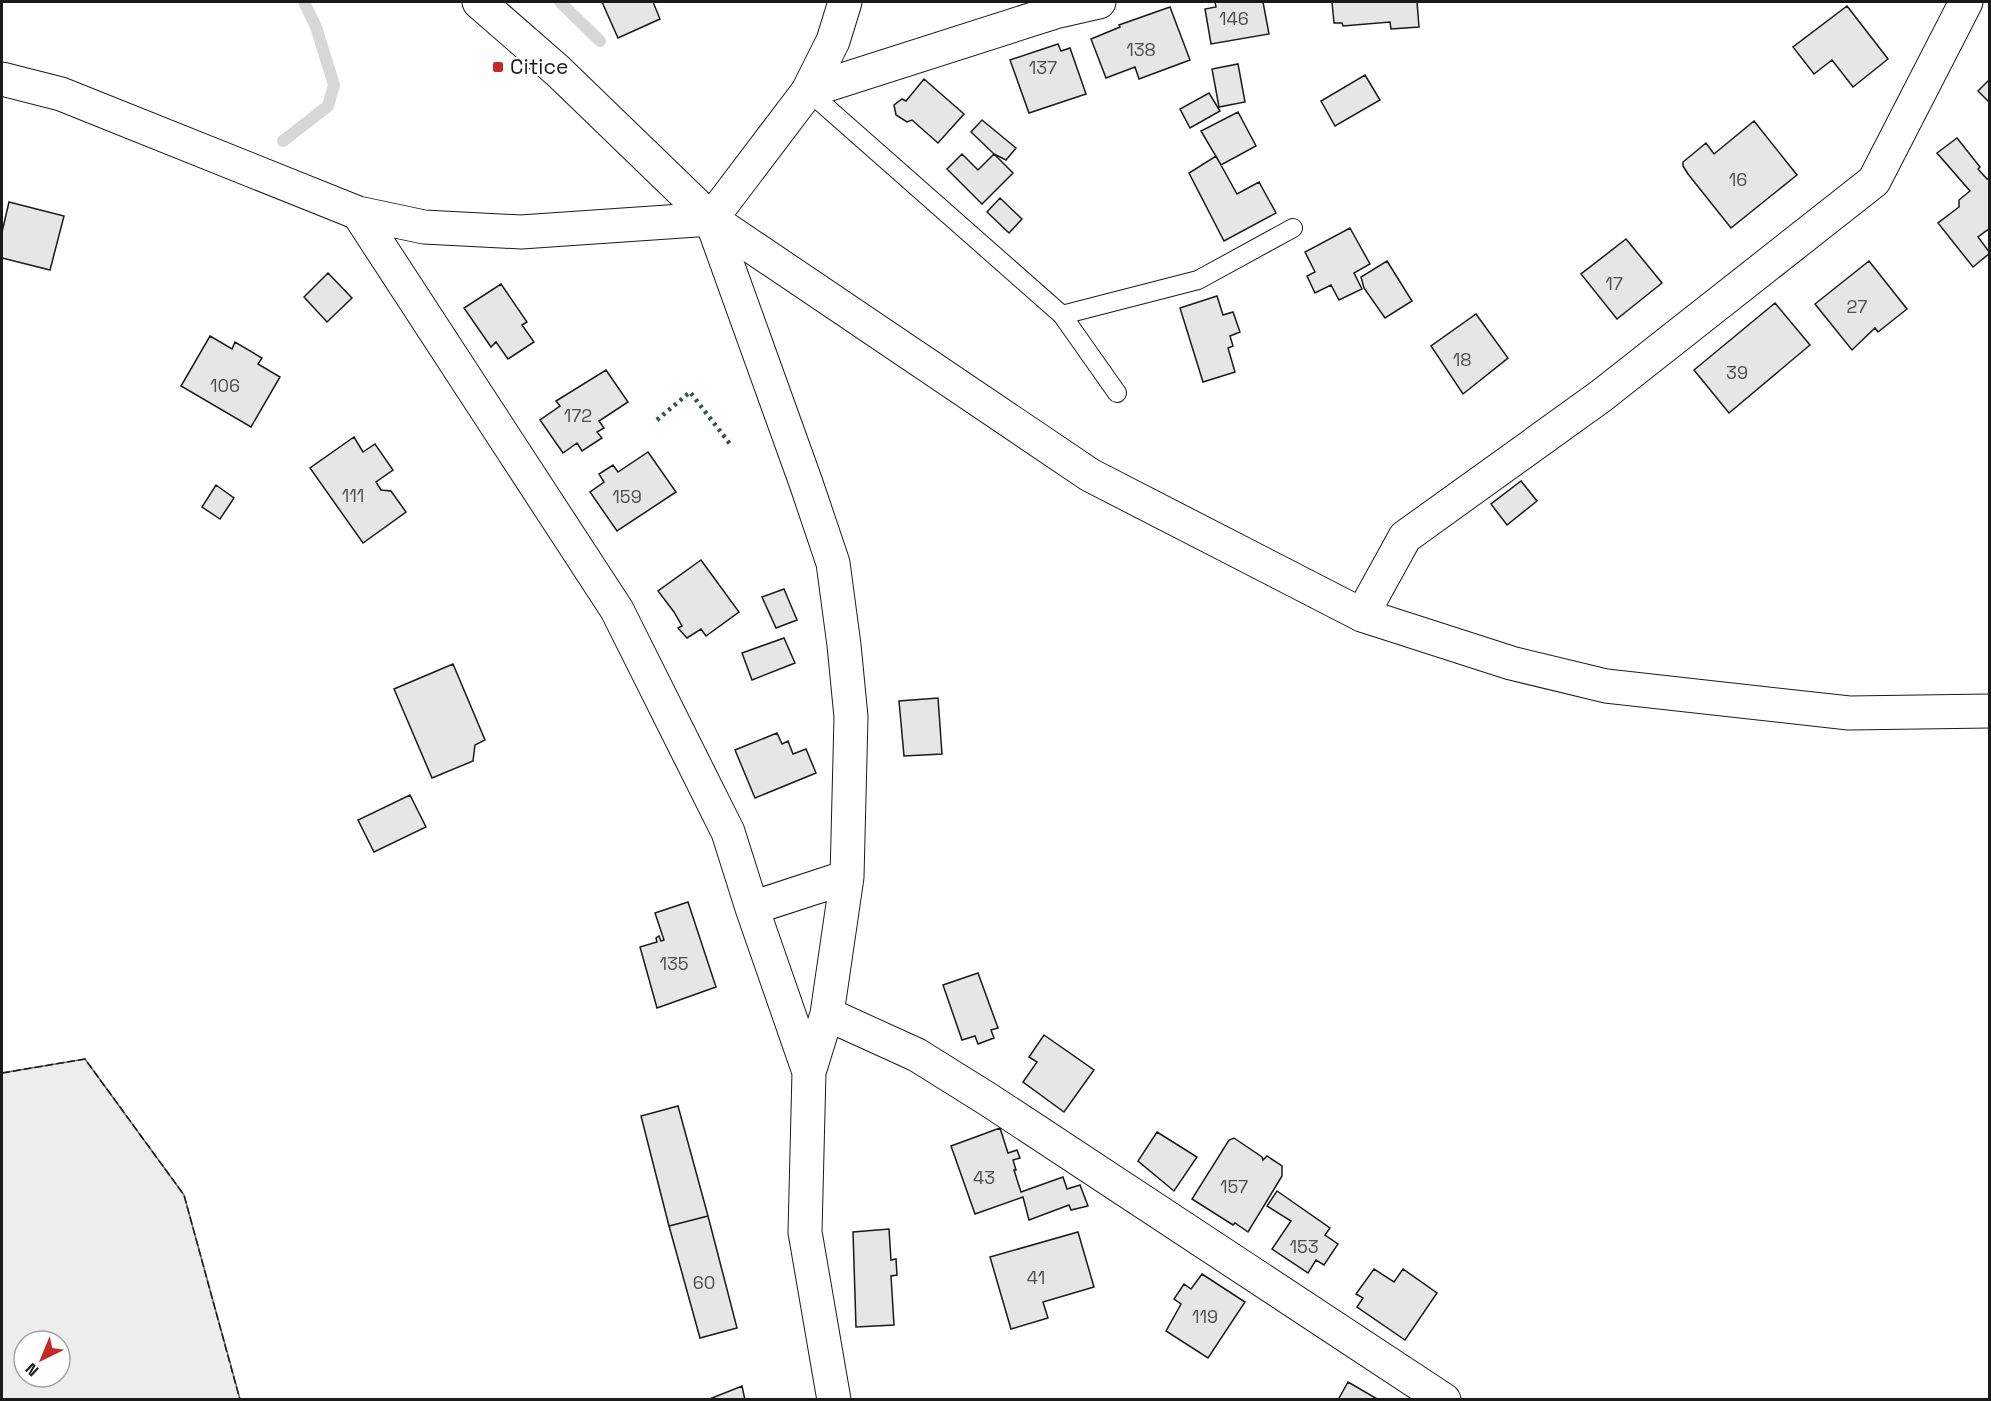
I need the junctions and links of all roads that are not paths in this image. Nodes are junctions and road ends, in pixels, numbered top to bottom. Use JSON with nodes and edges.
{"nodes":[{"id":1,"x":479,"y":2,"type":"edge"},
{"id":2,"x":845,"y":2,"type":"edge"},
{"id":3,"x":1098,"y":2,"type":"edge"},
{"id":4,"x":1966,"y":2,"type":"edge"},
{"id":5,"x":2,"y":79,"type":"edge"},
{"id":6,"x":808,"y":91,"type":"junction"},
{"id":7,"x":358,"y":213,"type":"junction"},
{"id":8,"x":711,"y":219,"type":"junction"},
{"id":9,"x":1293,"y":228,"type":"dead end"},
{"id":10,"x":1062,"y":315,"type":"junction"},
{"id":11,"x":1117,"y":393,"type":"dead end"},
{"id":12,"x":1362,"y":615,"type":"junction"},
{"id":13,"x":1989,"y":711,"type":"edge"},
{"id":14,"x":848,"y":877,"type":"junction"},
{"id":15,"x":752,"y":908,"type":"junction"},
{"id":16,"x":826,"y":1014,"type":"junction"},
{"id":17,"x":809,"y":1072,"type":"junction"},
{"id":18,"x":834,"y":1400,"type":"edge"},
{"id":19,"x":1444,"y":1400,"type":"edge"}],
"edges":[{"from":1,"to":8,"type":"street"},
{"from":2,"to":6,"type":"street"},
{"from":3,"to":6,"type":"street"},
{"from":4,"to":12,"type":"street"},
{"from":5,"to":7,"type":"street"},
{"from":6,"to":8,"type":"street"},
{"from":6,"to":10,"type":"lane"},
{"from":7,"to":8,"type":"street"},
{"from":7,"to":15,"type":"street"},
{"from":8,"to":12,"type":"street"},
{"from":8,"to":14,"type":"street"},
{"from":9,"to":10,"type":"lane"},
{"from":10,"to":11,"type":"lane"},
{"from":12,"to":13,"type":"street"},
{"from":14,"to":15,"type":"street"},
{"from":14,"to":16,"type":"street"},
{"from":15,"to":17,"type":"street"},
{"from":16,"to":17,"type":"street"},
{"from":16,"to":19,"type":"street"},
{"from":17,"to":18,"type":"street"}]}
